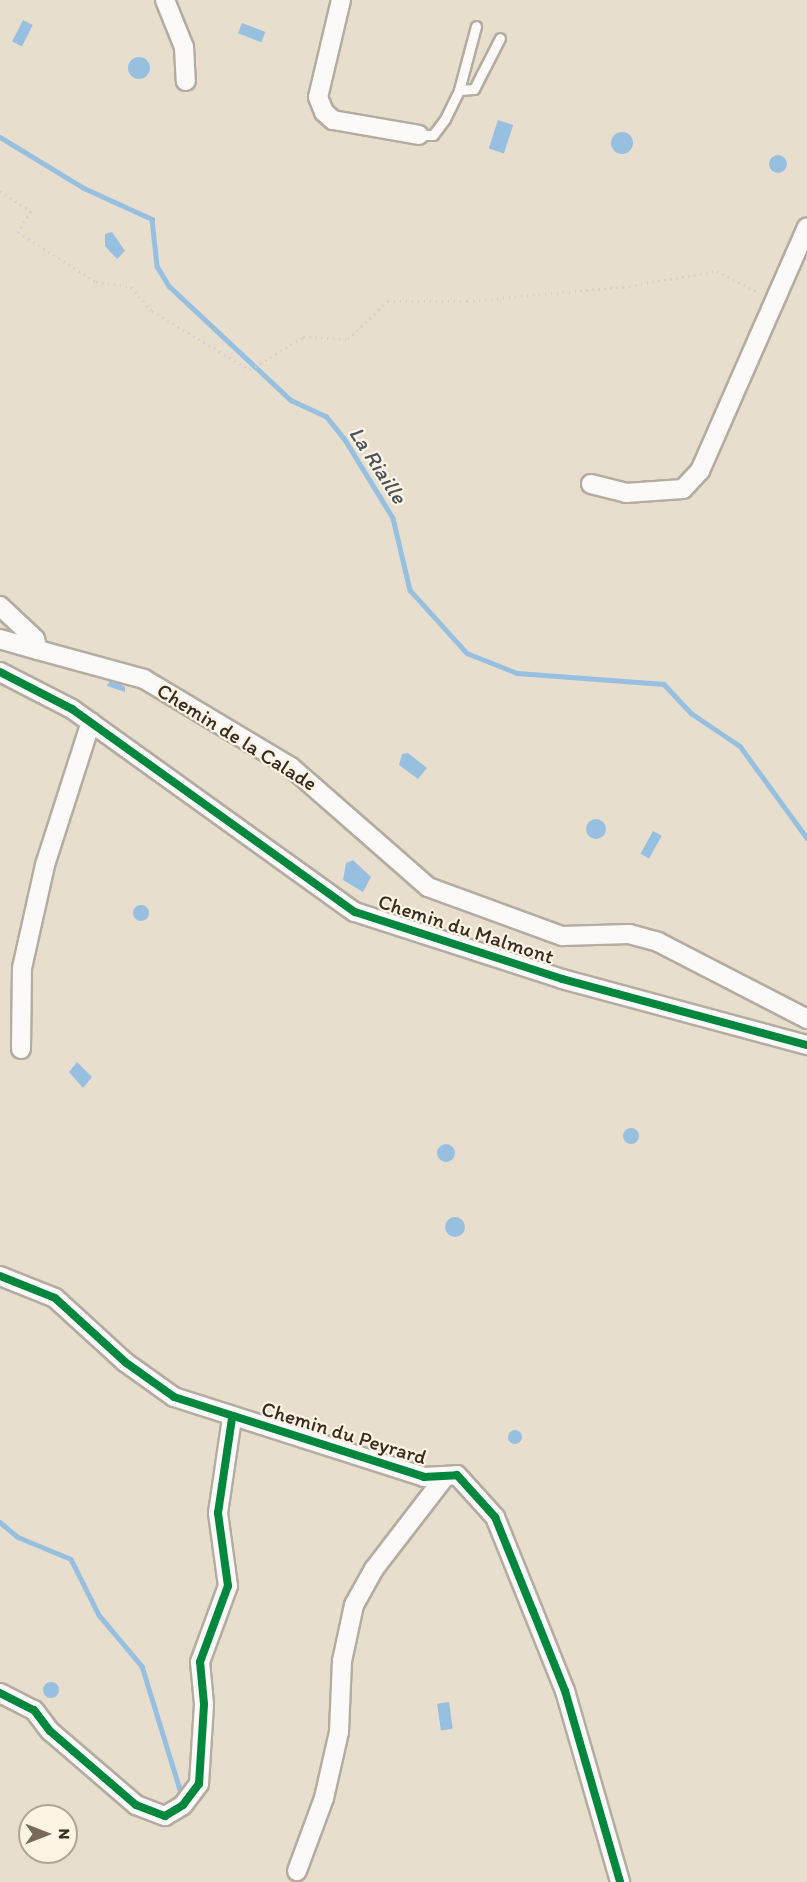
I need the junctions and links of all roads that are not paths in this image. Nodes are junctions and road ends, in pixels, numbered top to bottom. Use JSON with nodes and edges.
{"nodes":[{"id":1,"x":165,"y":0,"type":"edge"},
{"id":2,"x":341,"y":0,"type":"edge"},
{"id":3,"x":476,"y":26,"type":"dead end"},
{"id":4,"x":500,"y":38,"type":"dead end"},
{"id":5,"x":186,"y":81,"type":"dead end"},
{"id":6,"x":459,"y":90,"type":"junction"},
{"id":7,"x":419,"y":135,"type":"joint"},
{"id":8,"x":807,"y":227,"type":"edge"},
{"id":9,"x":591,"y":484,"type":"dead end"},
{"id":10,"x":0,"y":606,"type":"edge"},
{"id":11,"x":0,"y":639,"type":"edge"},
{"id":12,"x":38,"y":651,"type":"junction"},
{"id":13,"x":0,"y":672,"type":"edge"},
{"id":14,"x":91,"y":722,"type":"junction"},
{"id":15,"x":807,"y":1018,"type":"edge"},
{"id":16,"x":807,"y":1045,"type":"edge"},
{"id":17,"x":21,"y":1049,"type":"dead end"},
{"id":18,"x":0,"y":1276,"type":"edge"},
{"id":19,"x":232,"y":1418,"type":"junction"},
{"id":20,"x":444,"y":1478,"type":"junction"},
{"id":21,"x":0,"y":1693,"type":"edge"},
{"id":22,"x":297,"y":1871,"type":"dead end"},
{"id":23,"x":620,"y":1882,"type":"edge"}],
"edges":[{"from":1,"to":5,"type":"street"},
{"from":2,"to":7,"type":"street"},
{"from":3,"to":6,"type":"lane"},
{"from":4,"to":6,"type":"lane"},
{"from":6,"to":7,"type":"lane"},
{"from":8,"to":9,"type":"street"},
{"from":10,"to":12,"type":"street"},
{"from":11,"to":12,"type":"street","name":"Chemin de la Calade"},
{"from":12,"to":15,"type":"street","name":"Chemin de la Calade"},
{"from":13,"to":14,"type":"street","name":"Chemin du Malmont"},
{"from":14,"to":16,"type":"street","name":"Chemin du Malmont"},
{"from":14,"to":17,"type":"street"},
{"from":18,"to":19,"type":"street","name":"Chemin du Peyrard"},
{"from":19,"to":20,"type":"street","name":"Chemin du Peyrard"},
{"from":19,"to":21,"type":"street"},
{"from":20,"to":22,"type":"street"},
{"from":20,"to":23,"type":"street","name":"Chemin du Peyrard"}]}
